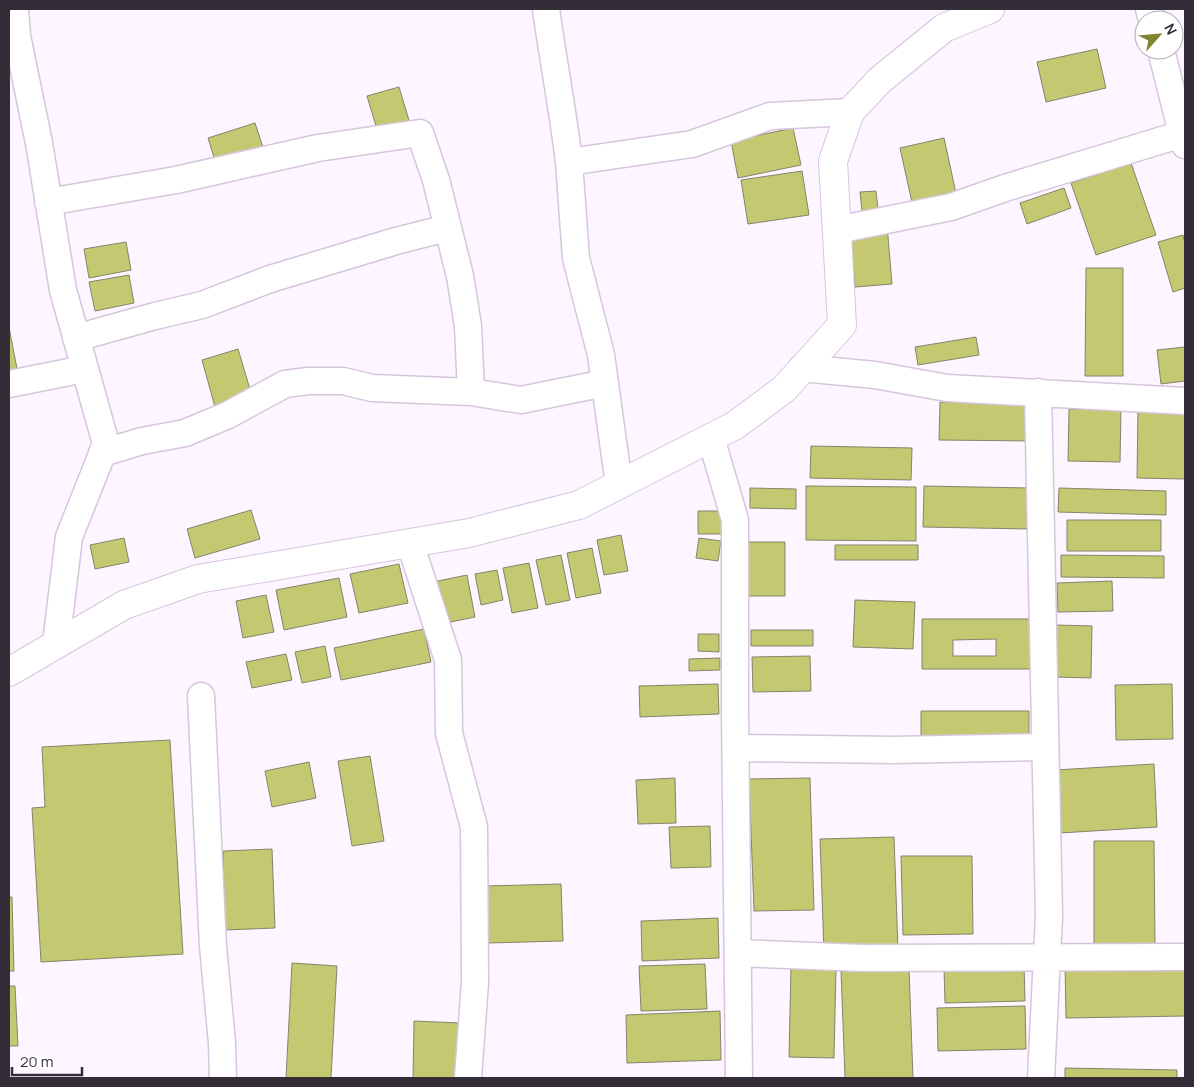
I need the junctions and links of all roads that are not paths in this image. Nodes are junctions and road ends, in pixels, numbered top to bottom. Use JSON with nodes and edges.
{"nodes":[{"id":1,"x":14,"y":9,"type":"edge"},
{"id":2,"x":546,"y":9,"type":"edge"},
{"id":3,"x":990,"y":9,"type":"edge"},
{"id":4,"x":1164,"y":60,"type":"edge"},
{"id":5,"x":850,"y":112,"type":"junction"},
{"id":6,"x":1184,"y":139,"type":"edge"},
{"id":7,"x":568,"y":162,"type":"junction"},
{"id":8,"x":48,"y":202,"type":"junction"},
{"id":9,"x":447,"y":228,"type":"junction"},
{"id":10,"x":837,"y":230,"type":"junction"},
{"id":11,"x":76,"y":338,"type":"junction"},
{"id":12,"x":802,"y":368,"type":"junction"},
{"id":13,"x":84,"y":369,"type":"junction"},
{"id":14,"x":605,"y":383,"type":"junction"},
{"id":15,"x":9,"y":384,"type":"edge"},
{"id":16,"x":471,"y":392,"type":"junction"},
{"id":17,"x":1038,"y":392,"type":"junction"},
{"id":18,"x":1185,"y":401,"type":"edge"},
{"id":19,"x":711,"y":438,"type":"junction"},
{"id":20,"x":102,"y":453,"type":"junction"},
{"id":21,"x":619,"y":485,"type":"junction"},
{"id":22,"x":410,"y":543,"type":"junction"},
{"id":23,"x":56,"y":644,"type":"junction"},
{"id":24,"x":9,"y":672,"type":"edge"},
{"id":25,"x":201,"y":696,"type":"dead end"},
{"id":26,"x":1045,"y":747,"type":"junction"},
{"id":27,"x":736,"y":748,"type":"junction"},
{"id":28,"x":738,"y":953,"type":"junction"},
{"id":29,"x":1185,"y":957,"type":"edge"},
{"id":30,"x":1047,"y":958,"type":"junction"},
{"id":31,"x":222,"y":1078,"type":"edge"},
{"id":32,"x":468,"y":1078,"type":"edge"},
{"id":33,"x":739,"y":1078,"type":"edge"},
{"id":34,"x":1042,"y":1078,"type":"edge"}],
"edges":[{"from":1,"to":8,"type":"street"},
{"from":2,"to":7,"type":"street"},
{"from":3,"to":5,"type":"street"},
{"from":4,"to":6,"type":"street"},
{"from":5,"to":7,"type":"street"},
{"from":5,"to":10,"type":"street"},
{"from":6,"to":10,"type":"street"},
{"from":7,"to":14,"type":"street"},
{"from":8,"to":9,"type":"street"},
{"from":8,"to":11,"type":"street"},
{"from":9,"to":11,"type":"street"},
{"from":9,"to":16,"type":"street"},
{"from":10,"to":12,"type":"street"},
{"from":11,"to":13,"type":"street"},
{"from":12,"to":17,"type":"street"},
{"from":12,"to":19,"type":"street"},
{"from":13,"to":15,"type":"street"},
{"from":13,"to":20,"type":"street"},
{"from":14,"to":16,"type":"street"},
{"from":14,"to":21,"type":"street"},
{"from":16,"to":20,"type":"street"},
{"from":17,"to":18,"type":"street"},
{"from":17,"to":26,"type":"street"},
{"from":19,"to":21,"type":"street"},
{"from":19,"to":27,"type":"street"},
{"from":20,"to":23,"type":"street"},
{"from":21,"to":22,"type":"street"},
{"from":22,"to":23,"type":"street"},
{"from":22,"to":32,"type":"street"},
{"from":23,"to":24,"type":"street"},
{"from":25,"to":31,"type":"street"},
{"from":26,"to":27,"type":"street"},
{"from":26,"to":30,"type":"street"},
{"from":27,"to":28,"type":"street"},
{"from":28,"to":30,"type":"street"},
{"from":28,"to":33,"type":"street"},
{"from":29,"to":30,"type":"street"},
{"from":30,"to":34,"type":"street"}]}
